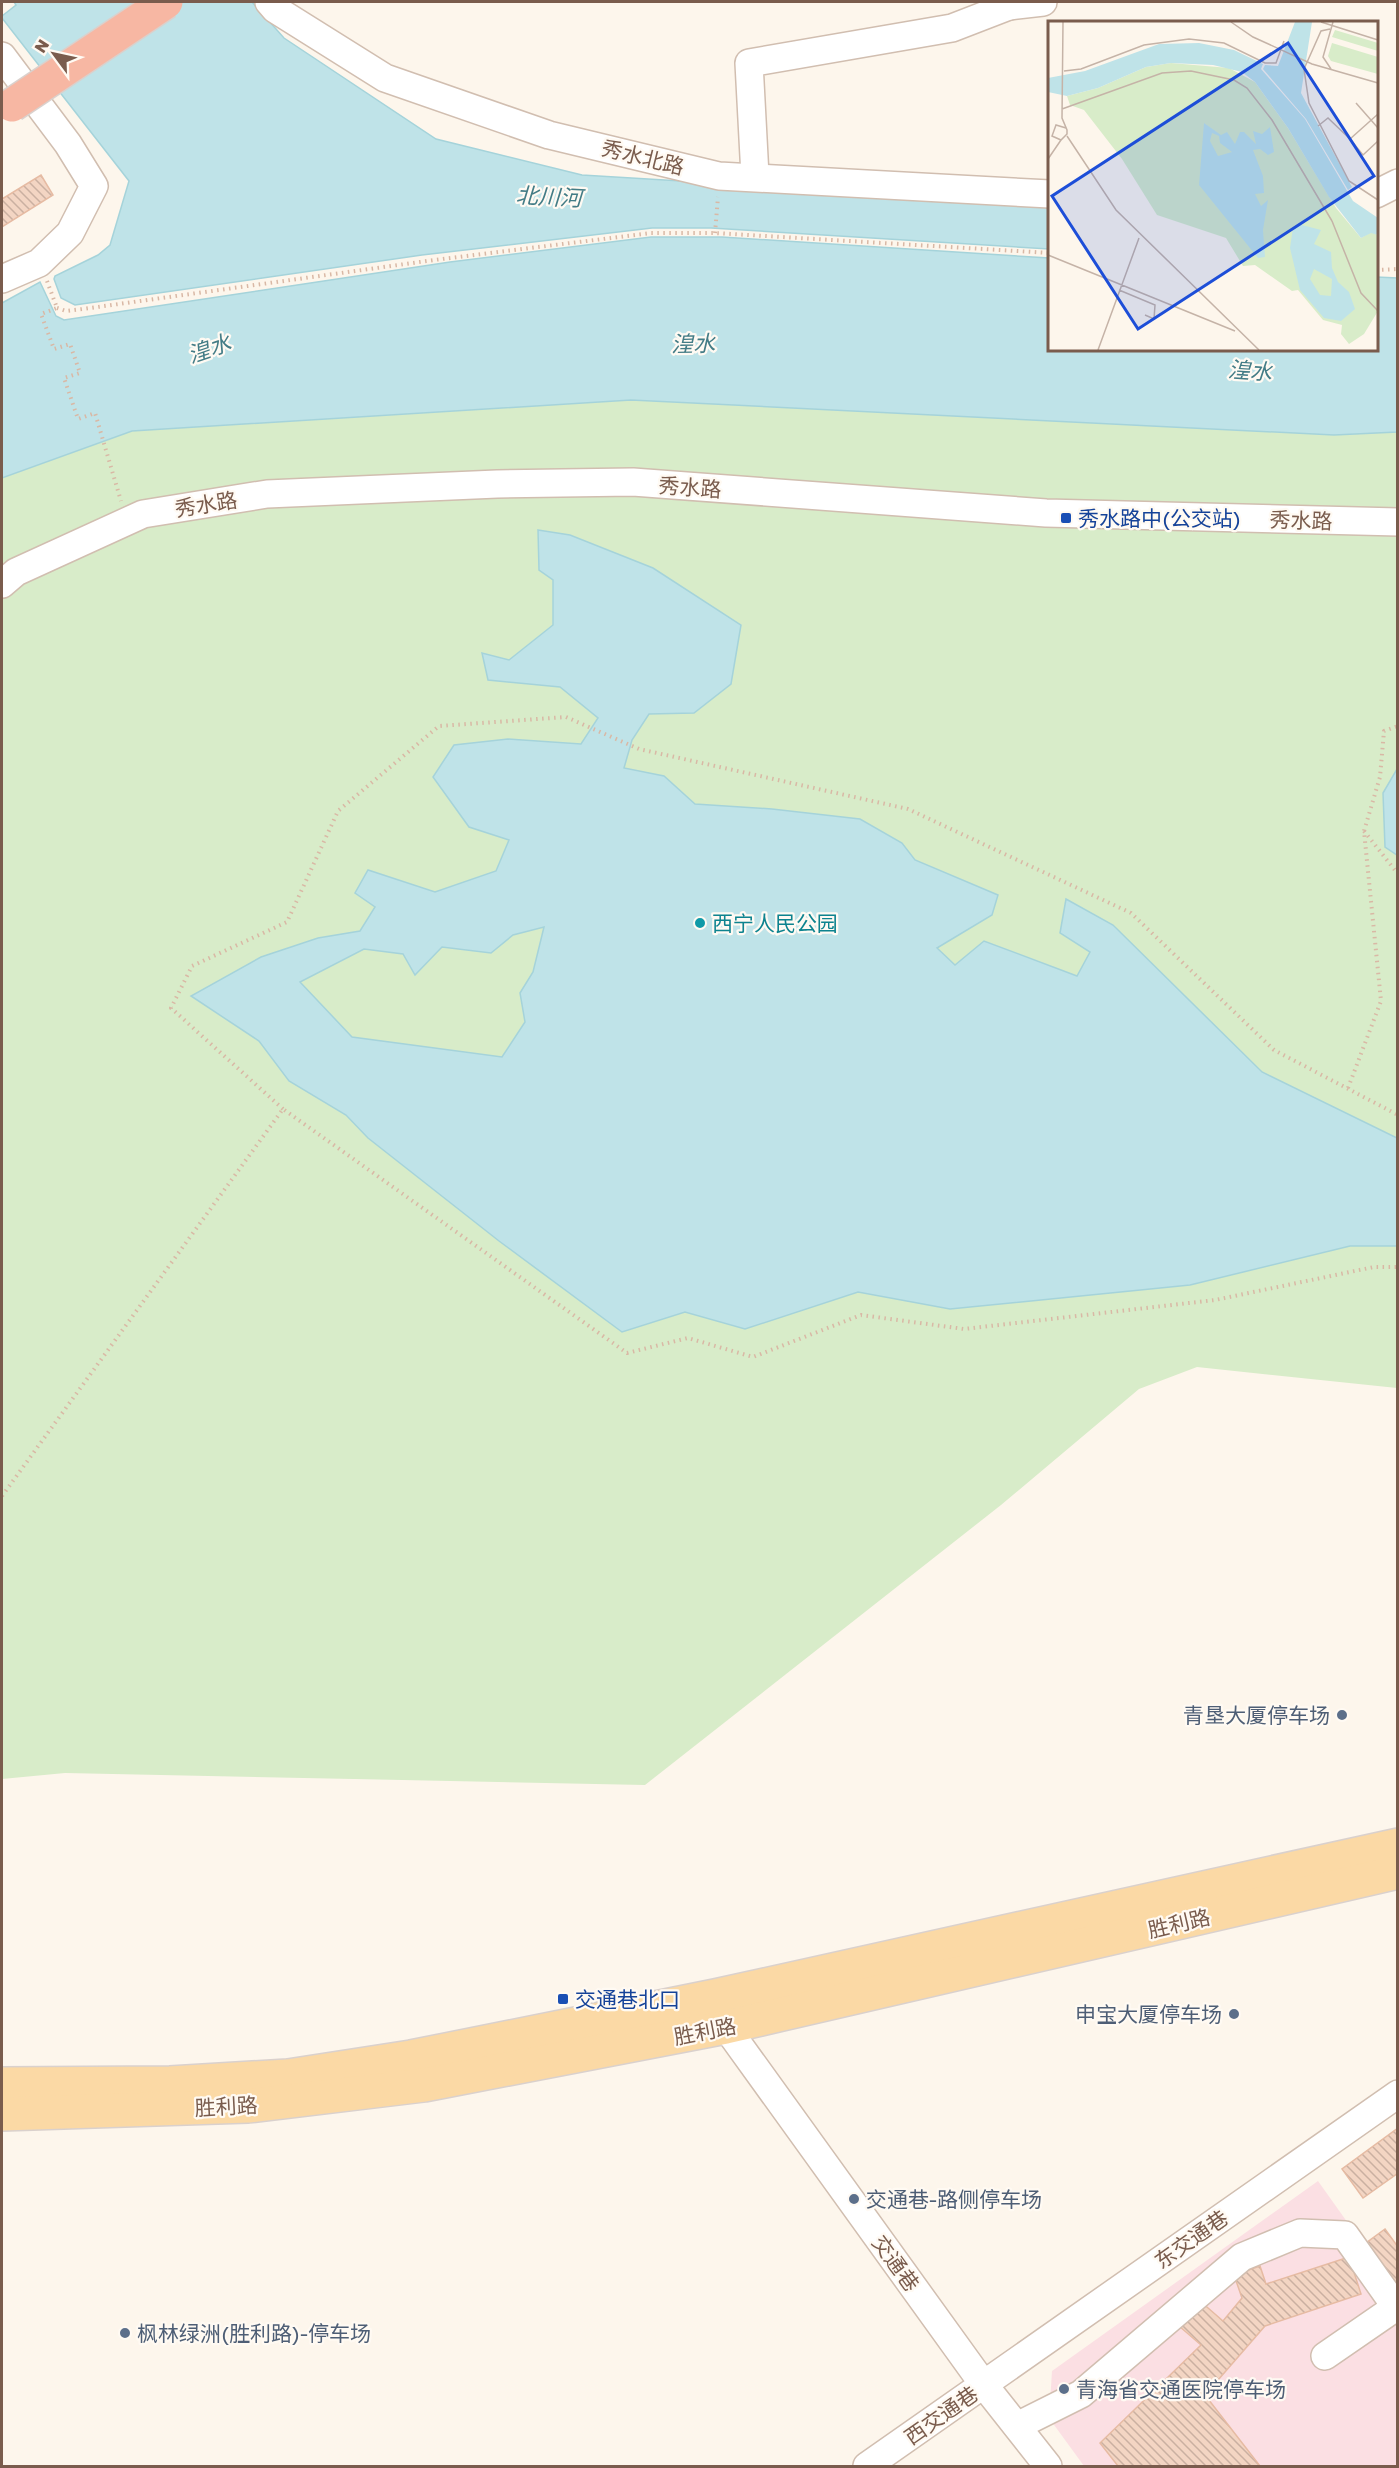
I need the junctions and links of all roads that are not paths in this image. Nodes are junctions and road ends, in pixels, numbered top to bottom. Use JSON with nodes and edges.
{"nodes":[{"id":1,"x":166,"y":2,"type":"edge"},
{"id":2,"x":269,"y":2,"type":"edge"},
{"id":3,"x":1043,"y":2,"type":"edge"},
{"id":4,"x":1009,"y":4,"type":"edge"},
{"id":5,"x":2,"y":56,"type":"edge"},
{"id":6,"x":12,"y":105,"type":"dead end"},
{"id":7,"x":755,"y":177,"type":"junction"},
{"id":8,"x":1398,"y":183,"type":"edge"},
{"id":9,"x":1378,"y":193,"type":"edge"},
{"id":10,"x":1048,"y":194,"type":"edge"},
{"id":11,"x":2,"y":279,"type":"edge"},
{"id":12,"x":1398,"y":522,"type":"edge"},
{"id":13,"x":2,"y":584,"type":"edge"},
{"id":14,"x":1398,"y":1845,"type":"edge"},
{"id":15,"x":1398,"y":1872,"type":"edge"},
{"id":16,"x":726,"y":2027,"type":"junction"},
{"id":17,"x":2,"y":2084,"type":"edge"},
{"id":18,"x":1398,"y":2094,"type":"edge"},
{"id":19,"x":2,"y":2114,"type":"edge"},
{"id":20,"x":1325,"y":2356,"type":"dead end"},
{"id":21,"x":984,"y":2385,"type":"junction"},
{"id":22,"x":1017,"y":2426,"type":"junction"},
{"id":23,"x":867,"y":2466,"type":"edge"},
{"id":24,"x":1048,"y":2466,"type":"edge"}],
"edges":[{"from":1,"to":6,"type":"highway","bridge":true},
{"from":2,"to":7,"type":"street","name":"秀水北路"},
{"from":3,"to":4,"type":"street"},
{"from":4,"to":7,"type":"street"},
{"from":5,"to":11,"type":"street"},
{"from":7,"to":10,"type":"street","name":"秀水北路"},
{"from":8,"to":9,"type":"street"},
{"from":12,"to":13,"type":"street","name":"秀水路"},
{"from":14,"to":17,"type":"main road","name":"胜利路"},
{"from":15,"to":16,"type":"main road","name":"胜利路"},
{"from":16,"to":19,"type":"main road","name":"胜利路"},
{"from":16,"to":21,"type":"street","name":"交通巷"},
{"from":18,"to":21,"type":"street","name":"东交通巷"},
{"from":20,"to":22,"type":"street"},
{"from":21,"to":22,"type":"street","name":"交通巷"},
{"from":21,"to":23,"type":"street","name":"西交通巷"},
{"from":22,"to":24,"type":"street","name":"交通巷"}]}
